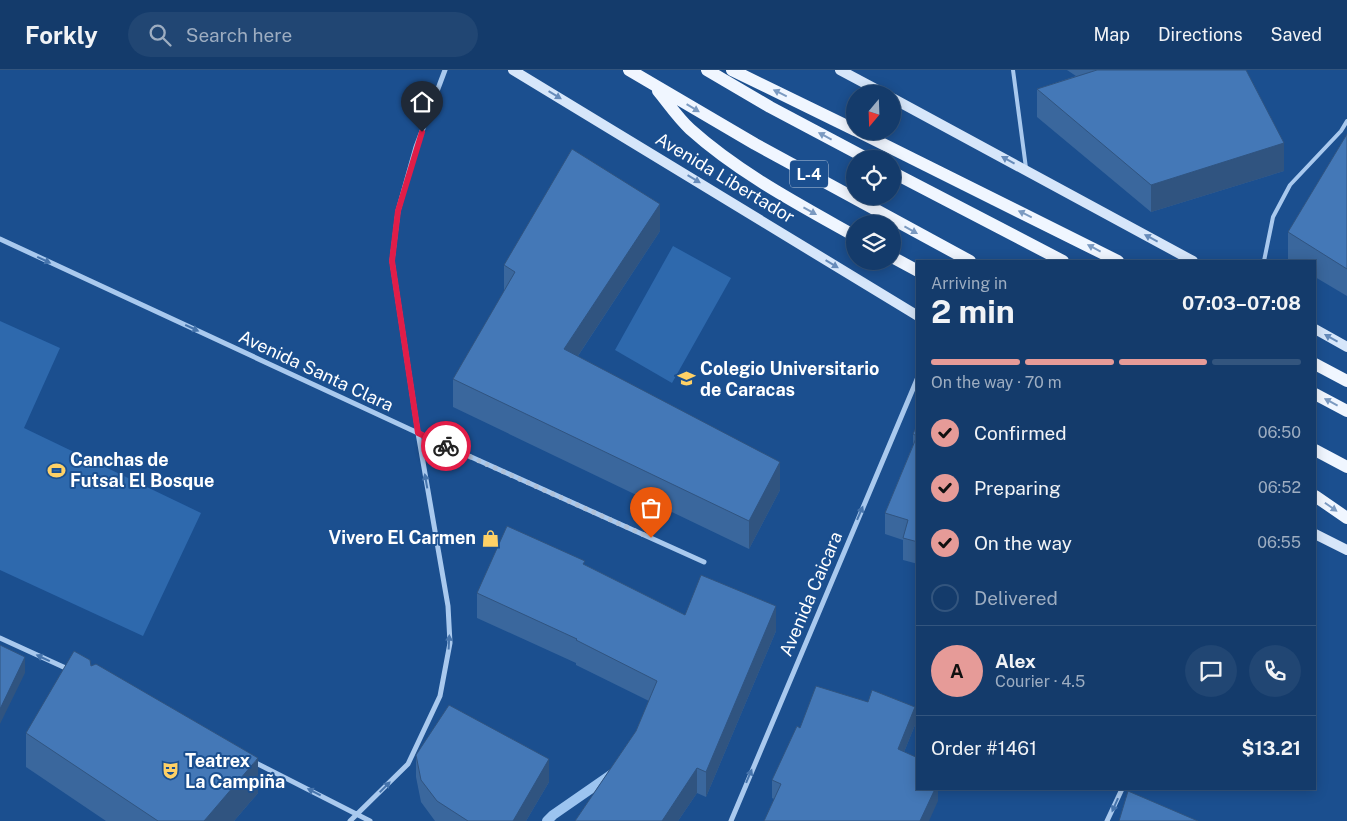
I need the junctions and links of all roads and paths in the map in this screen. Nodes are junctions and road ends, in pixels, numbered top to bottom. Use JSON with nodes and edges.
{"nodes":[{"id":1,"x":445,"y":70,"type":"edge"},
{"id":2,"x":513,"y":70,"type":"edge"},
{"id":3,"x":629,"y":70,"type":"edge"},
{"id":4,"x":706,"y":70,"type":"edge"},
{"id":5,"x":732,"y":70,"type":"edge"},
{"id":6,"x":840,"y":70,"type":"edge"},
{"id":7,"x":1013,"y":70,"type":"edge"},
{"id":8,"x":651,"y":83,"type":"junction"},
{"id":9,"x":868,"y":85,"type":"edge"},
{"id":10,"x":901,"y":103,"type":"edge"},
{"id":11,"x":1347,"y":121,"type":"edge"},
{"id":12,"x":846,"y":126,"type":"edge"},
{"id":13,"x":874,"y":140,"type":"edge"},
{"id":14,"x":851,"y":150,"type":"edge"},
{"id":15,"x":1027,"y":171,"type":"junction"},
{"id":16,"x":901,"y":177,"type":"edge"},
{"id":17,"x":846,"y":231,"type":"edge"},
{"id":18,"x":0,"y":239,"type":"edge"},
{"id":19,"x":968,"y":260,"type":"edge"},
{"id":20,"x":1061,"y":260,"type":"edge"},
{"id":21,"x":1116,"y":260,"type":"edge"},
{"id":22,"x":1192,"y":260,"type":"edge"},
{"id":23,"x":1264,"y":260,"type":"edge"},
{"id":24,"x":901,"y":262,"type":"edge"},
{"id":25,"x":916,"y":270,"type":"edge"},
{"id":26,"x":916,"y":315,"type":"edge"},
{"id":27,"x":1316,"y":330,"type":"edge"},
{"id":28,"x":1347,"y":347,"type":"edge"},
{"id":29,"x":1316,"y":365,"type":"edge"},
{"id":30,"x":1347,"y":381,"type":"edge"},
{"id":31,"x":916,"y":382,"type":"edge"},
{"id":32,"x":1316,"y":395,"type":"edge"},
{"id":33,"x":1347,"y":411,"type":"edge"},
{"id":34,"x":418,"y":433,"type":"junction"},
{"id":35,"x":1316,"y":451,"type":"edge"},
{"id":36,"x":1347,"y":467,"type":"edge"},
{"id":37,"x":1316,"y":497,"type":"edge"},
{"id":38,"x":1347,"y":518,"type":"edge"},
{"id":39,"x":1316,"y":534,"type":"edge"},
{"id":40,"x":1347,"y":550,"type":"edge"},
{"id":41,"x":704,"y":562,"type":"dead end"},
{"id":42,"x":0,"y":638,"type":"edge"},
{"id":43,"x":78,"y":674,"type":"edge"},
{"id":44,"x":244,"y":757,"type":"edge"},
{"id":45,"x":1122,"y":790,"type":"edge"},
{"id":46,"x":358,"y":814,"type":"junction"},
{"id":47,"x":350,"y":821,"type":"edge"},
{"id":48,"x":370,"y":821,"type":"edge"},
{"id":49,"x":730,"y":821,"type":"edge"},
{"id":50,"x":1107,"y":821,"type":"edge"}],
"edges":[{"from":1,"to":34,"type":"street"},
{"from":2,"to":26,"type":"main road","name":"Avenida Libertador","one_way":true},
{"from":3,"to":8,"type":"main road","number":"L-4"},
{"from":14,"to":4,"type":"main road","number":"L-4","one_way":true},
{"from":12,"to":5,"type":"main road","one_way":true},
{"from":6,"to":9,"type":"main road"},
{"from":7,"to":15,"type":"lane"},
{"from":8,"to":17,"type":"main road","number":"L-4","one_way":true},
{"from":8,"to":19,"type":"main road","number":"L-4","one_way":true},
{"from":15,"to":10,"type":"main road","one_way":true},
{"from":11,"to":23,"type":"lane"},
{"from":21,"to":13,"type":"main road","one_way":true},
{"from":22,"to":15,"type":"main road","one_way":true},
{"from":16,"to":20,"type":"main road"},
{"from":18,"to":34,"type":"street","name":"Avenida Santa Clara","one_way":true},
{"from":24,"to":25,"type":"main road"},
{"from":28,"to":27,"type":"main road","one_way":true},
{"from":29,"to":30,"type":"main road"},
{"from":49,"to":31,"type":"street","name":"Avenida Caicara","one_way":true},
{"from":33,"to":32,"type":"main road","one_way":true},
{"from":34,"to":41,"type":"street","name":"Avenida Santa Clara"},
{"from":46,"to":34,"type":"street","one_way":true},
{"from":35,"to":36,"type":"main road"},
{"from":37,"to":38,"type":"main road","one_way":true},
{"from":39,"to":40,"type":"main road"},
{"from":43,"to":42,"type":"street","one_way":true},
{"from":46,"to":44,"type":"street","one_way":true},
{"from":45,"to":50,"type":"street","one_way":true},
{"from":46,"to":47,"type":"street"},
{"from":46,"to":48,"type":"street"}]}
